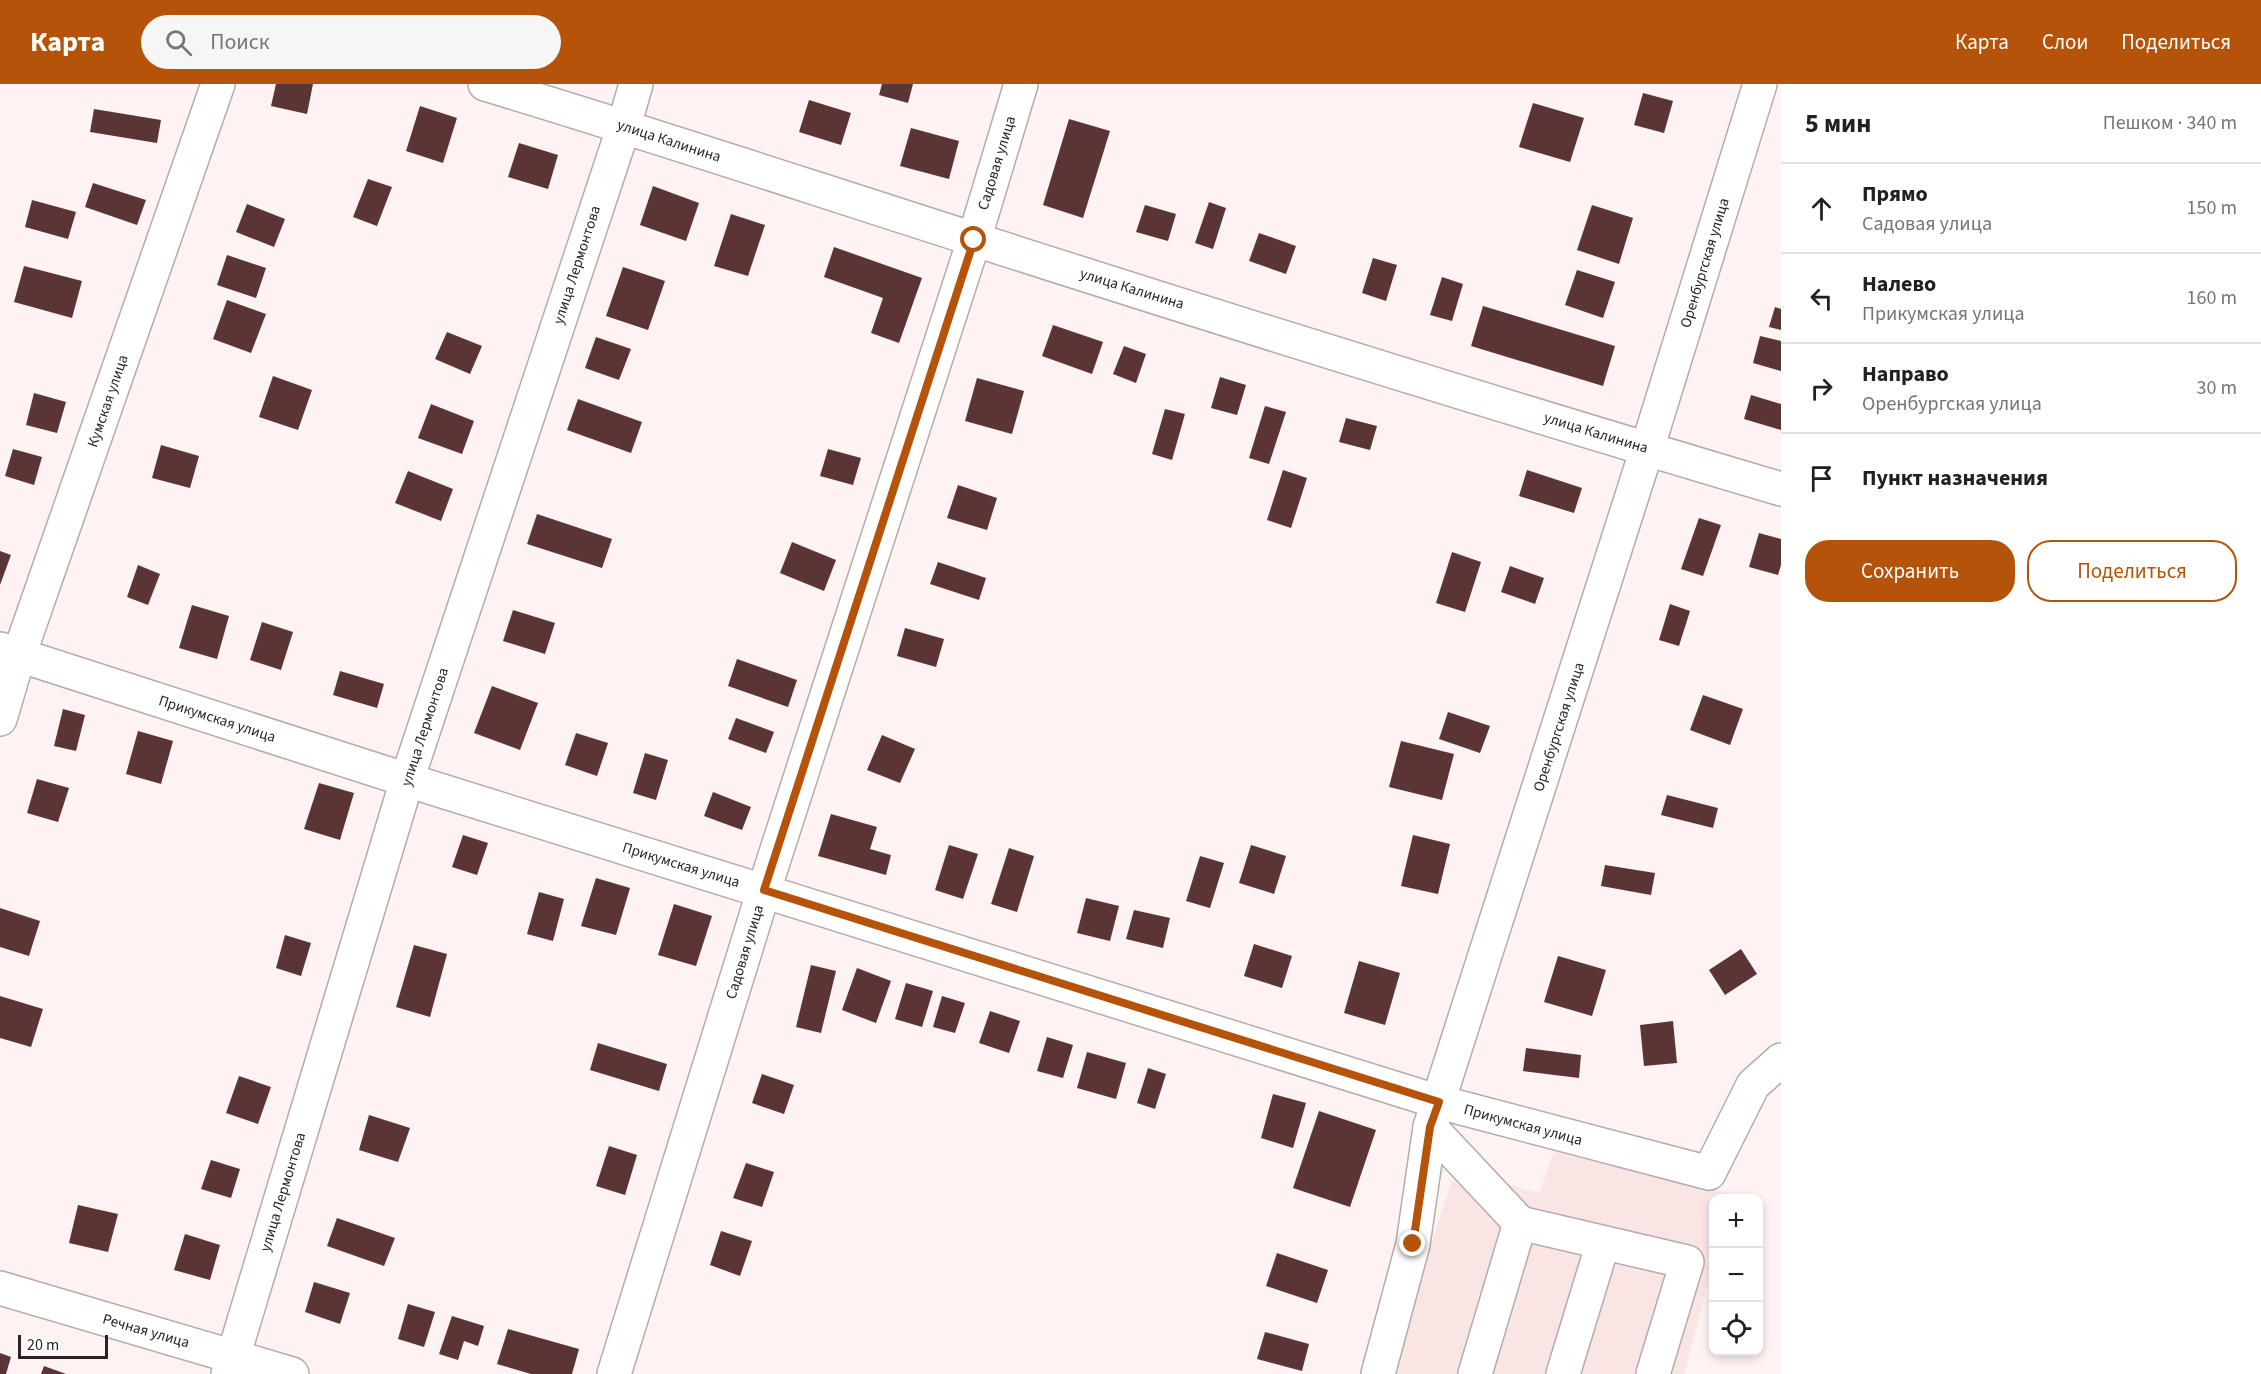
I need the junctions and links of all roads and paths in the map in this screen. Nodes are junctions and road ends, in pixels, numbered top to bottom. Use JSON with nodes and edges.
{"nodes":[{"id":1,"x":219,"y":84,"type":"edge"},
{"id":2,"x":485,"y":84,"type":"edge"},
{"id":3,"x":636,"y":84,"type":"edge"},
{"id":4,"x":1021,"y":84,"type":"edge"},
{"id":5,"x":1760,"y":84,"type":"edge"},
{"id":6,"x":624,"y":126,"type":"junction"},
{"id":7,"x":974,"y":240,"type":"junction"},
{"id":8,"x":1647,"y":449,"type":"junction"},
{"id":9,"x":1781,"y":489,"type":"edge"},
{"id":10,"x":10,"y":652,"type":"edge"},
{"id":11,"x":0,"y":719,"type":"edge"},
{"id":12,"x":407,"y":780,"type":"junction"},
{"id":13,"x":764,"y":890,"type":"junction"},
{"id":14,"x":1781,"y":1060,"type":"edge"},
{"id":15,"x":1434,"y":1115,"type":"junction"},
{"id":16,"x":1520,"y":1223,"type":"junction"},
{"id":17,"x":1603,"y":1243,"type":"junction"},
{"id":18,"x":0,"y":1288,"type":"edge"},
{"id":19,"x":231,"y":1365,"type":"edge"},
{"id":20,"x":292,"y":1374,"type":"edge"},
{"id":21,"x":614,"y":1374,"type":"edge"},
{"id":22,"x":1378,"y":1374,"type":"edge"},
{"id":23,"x":1475,"y":1374,"type":"edge"},
{"id":24,"x":1563,"y":1374,"type":"edge"},
{"id":25,"x":1653,"y":1374,"type":"edge"}],
"edges":[{"from":1,"to":10,"type":"street","name":"Кумская улица"},
{"from":2,"to":6,"type":"street","name":"улица Калинина"},
{"from":3,"to":6,"type":"street","name":"улица Лермонтова"},
{"from":4,"to":7,"type":"street","name":"Садовая улица"},
{"from":5,"to":8,"type":"street","name":"Оренбургская улица"},
{"from":6,"to":7,"type":"street","name":"улица Калинина"},
{"from":6,"to":12,"type":"street","name":"улица Лермонтова"},
{"from":7,"to":8,"type":"street","name":"улица Калинина"},
{"from":7,"to":13,"type":"street","name":"Садовая улица"},
{"from":8,"to":9,"type":"street","name":"улица Калинина"},
{"from":8,"to":15,"type":"street","name":"Оренбургская улица"},
{"from":10,"to":11,"type":"street","name":"Кумская улица"},
{"from":10,"to":12,"type":"street","name":"Прикумская улица"},
{"from":12,"to":13,"type":"street","name":"Прикумская улица"},
{"from":12,"to":19,"type":"street","name":"улица Лермонтова"},
{"from":13,"to":15,"type":"street","name":"Прикумская улица"},
{"from":13,"to":21,"type":"street","name":"Садовая улица"},
{"from":14,"to":15,"type":"street","name":"Прикумская улица"},
{"from":15,"to":16,"type":"street"},
{"from":15,"to":22,"type":"street","name":"Оренбургская улица"},
{"from":16,"to":17,"type":"street"},
{"from":16,"to":23,"type":"street"},
{"from":17,"to":24,"type":"street"},
{"from":17,"to":25,"type":"street"},
{"from":18,"to":19,"type":"street","name":"Речная улица"},
{"from":19,"to":20,"type":"street","name":"Речная улица"}]}
